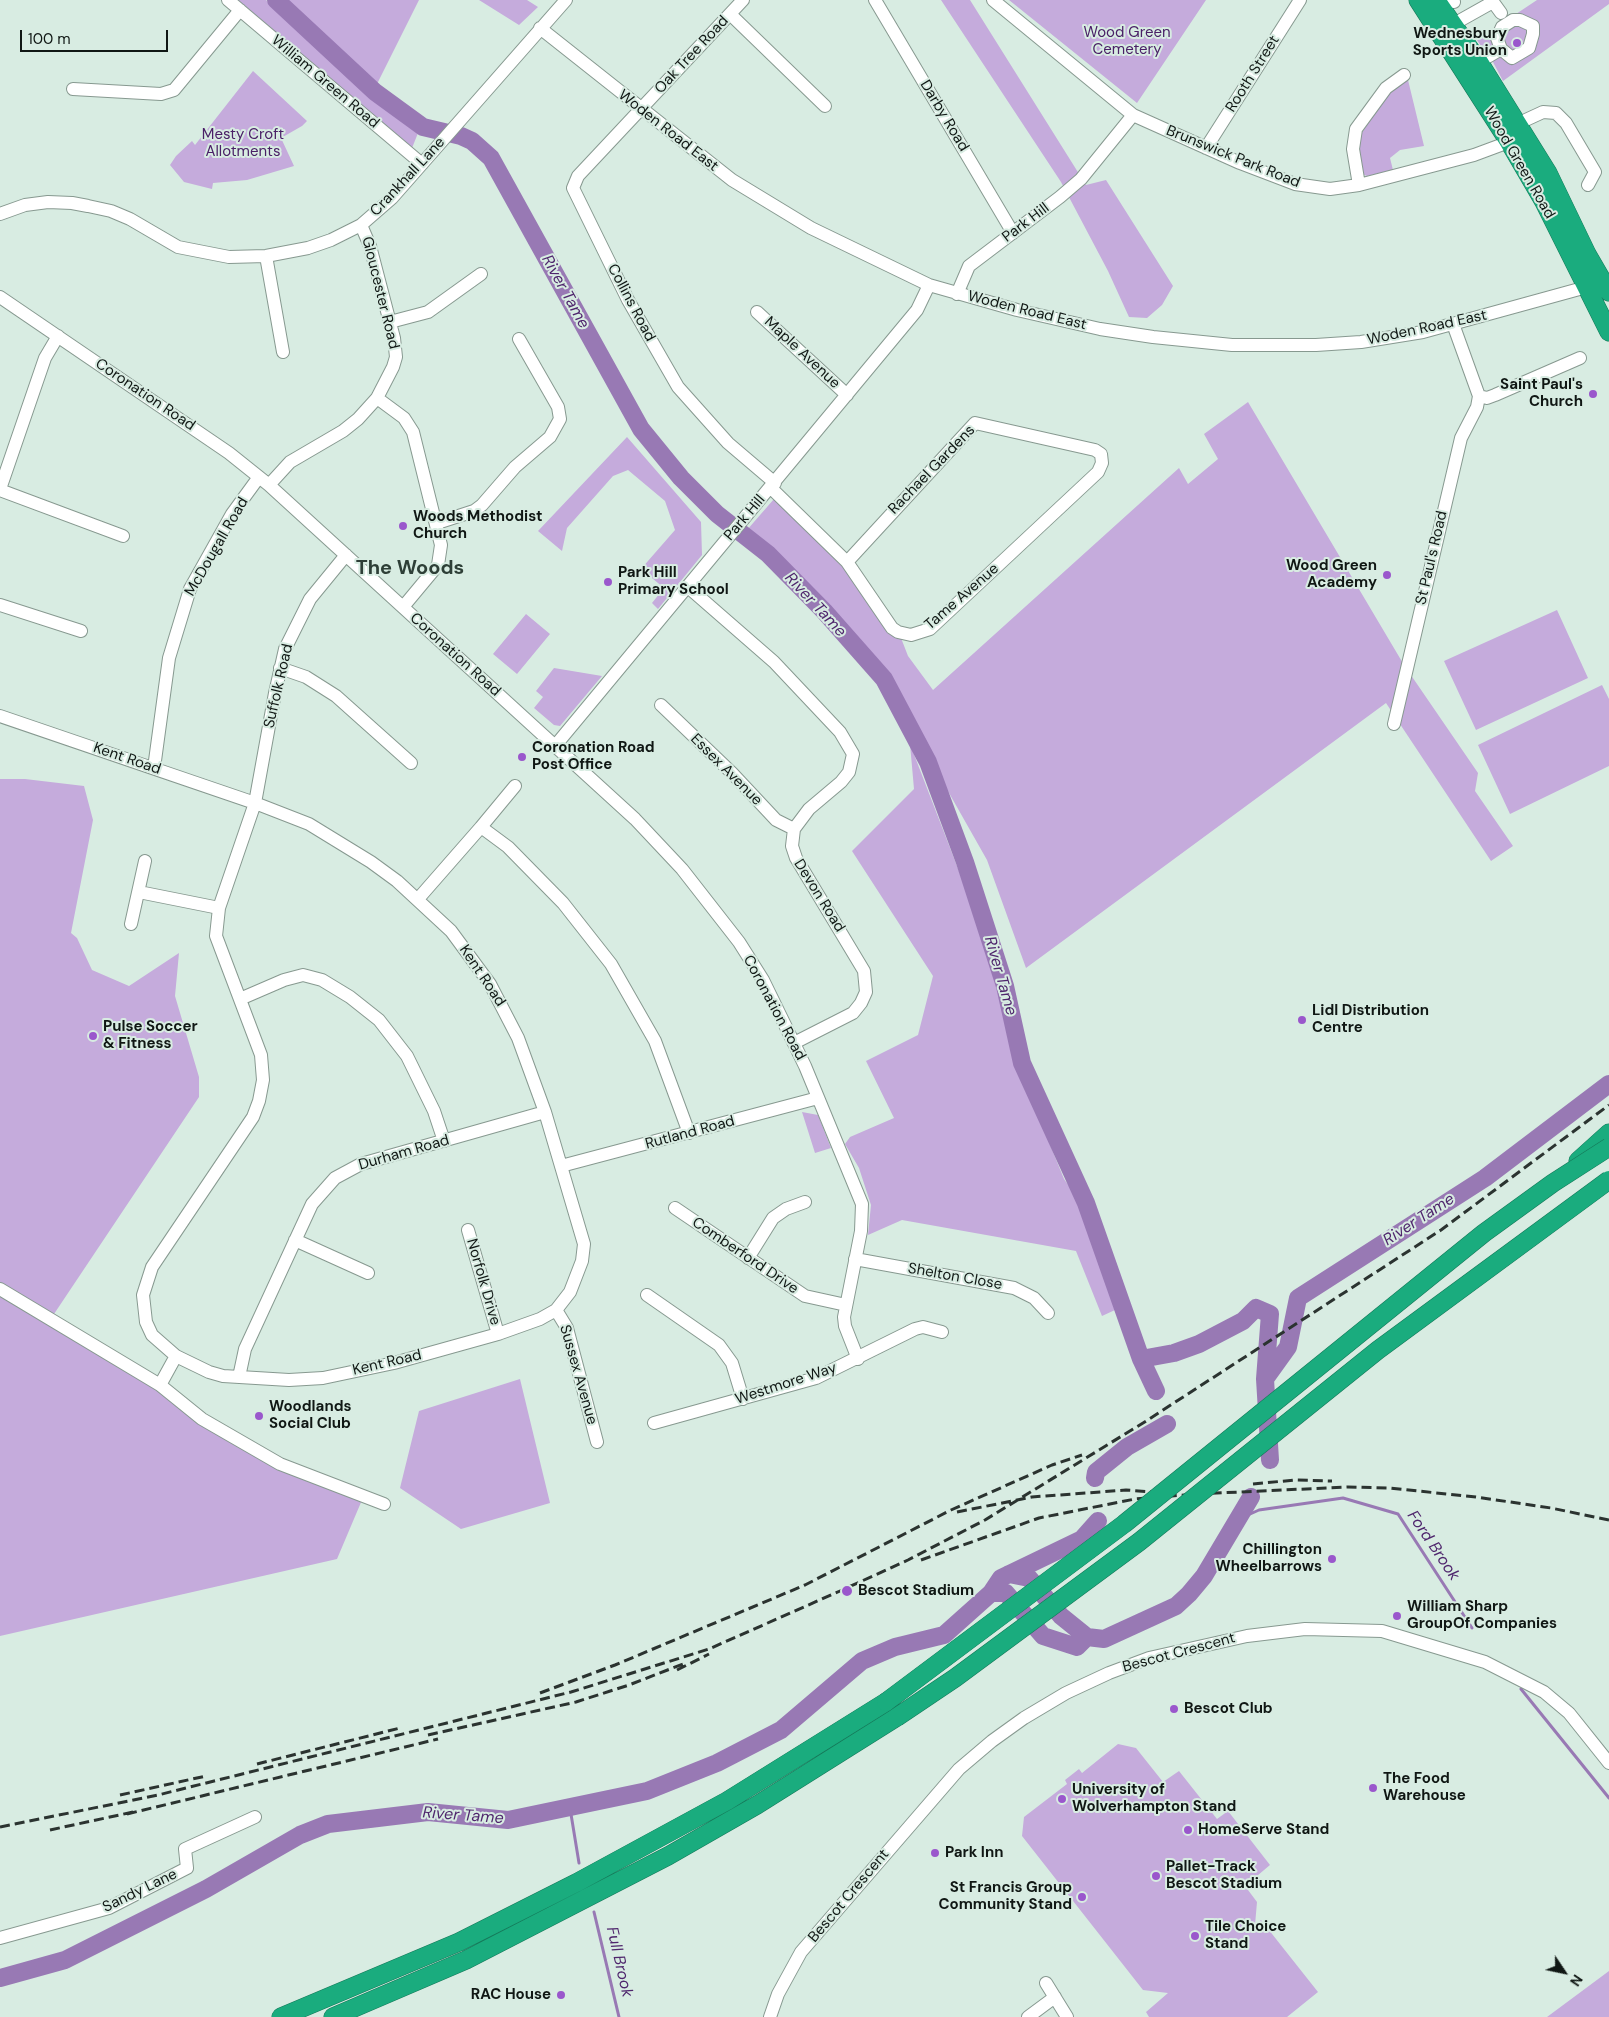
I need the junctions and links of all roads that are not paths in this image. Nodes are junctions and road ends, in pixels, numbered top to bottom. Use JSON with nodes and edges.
{"nodes":[{"id":1,"x":228,"y":0,"type":"edge"},
{"id":2,"x":566,"y":0,"type":"edge"},
{"id":3,"x":743,"y":0,"type":"edge"},
{"id":4,"x":875,"y":0,"type":"edge"},
{"id":5,"x":993,"y":0,"type":"edge"},
{"id":6,"x":1300,"y":0,"type":"edge"},
{"id":7,"x":1418,"y":0,"type":"edge"},
{"id":8,"x":1436,"y":0,"type":"edge"},
{"id":9,"x":1493,"y":1,"type":"edge"},
{"id":10,"x":240,"y":10,"type":"junction"},
{"id":11,"x":1501,"y":13,"type":"dead end"},
{"id":12,"x":730,"y":14,"type":"junction"},
{"id":13,"x":1452,"y":25,"type":"junction"},
{"id":14,"x":540,"y":28,"type":"junction"},
{"id":15,"x":1501,"y":49,"type":"dead end"},
{"id":16,"x":1479,"y":62,"type":"junction"},
{"id":17,"x":1404,"y":75,"type":"dead end"},
{"id":18,"x":73,"y":90,"type":"dead end"},
{"id":19,"x":826,"y":106,"type":"dead end"},
{"id":20,"x":641,"y":110,"type":"junction"},
{"id":21,"x":1133,"y":115,"type":"junction"},
{"id":22,"x":1517,"y":124,"type":"junction"},
{"id":23,"x":1509,"y":142,"type":"junction"},
{"id":24,"x":1206,"y":148,"type":"junction"},
{"id":25,"x":422,"y":164,"type":"junction"},
{"id":26,"x":1358,"y":185,"type":"junction"},
{"id":27,"x":1588,"y":185,"type":"dead end"},
{"id":28,"x":0,"y":214,"type":"edge"},
{"id":29,"x":361,"y":225,"type":"junction"},
{"id":30,"x":1013,"y":233,"type":"junction"},
{"id":31,"x":266,"y":256,"type":"junction"},
{"id":32,"x":481,"y":274,"type":"dead end"},
{"id":33,"x":1607,"y":284,"type":"edge"},
{"id":34,"x":930,"y":285,"type":"junction"},
{"id":35,"x":1586,"y":288,"type":"junction"},
{"id":36,"x":957,"y":294,"type":"junction"},
{"id":37,"x":0,"y":297,"type":"edge"},
{"id":38,"x":757,"y":312,"type":"dead end"},
{"id":39,"x":390,"y":322,"type":"junction"},
{"id":40,"x":1454,"y":324,"type":"junction"},
{"id":41,"x":1609,"y":332,"type":"edge"},
{"id":42,"x":58,"y":336,"type":"junction"},
{"id":43,"x":519,"y":338,"type":"dead end"},
{"id":44,"x":283,"y":352,"type":"dead end"},
{"id":45,"x":1580,"y":358,"type":"dead end"},
{"id":46,"x":847,"y":395,"type":"junction"},
{"id":47,"x":1479,"y":396,"type":"junction"},
{"id":48,"x":377,"y":398,"type":"junction"},
{"id":49,"x":1095,"y":450,"type":"joint"},
{"id":50,"x":264,"y":481,"type":"junction"},
{"id":51,"x":772,"y":485,"type":"junction"},
{"id":52,"x":0,"y":490,"type":"edge"},
{"id":53,"x":437,"y":523,"type":"junction"},
{"id":54,"x":123,"y":536,"type":"dead end"},
{"id":55,"x":346,"y":555,"type":"junction"},
{"id":56,"x":846,"y":562,"type":"junction"},
{"id":57,"x":688,"y":587,"type":"junction"},
{"id":58,"x":0,"y":605,"type":"edge"},
{"id":59,"x":403,"y":607,"type":"junction"},
{"id":60,"x":81,"y":630,"type":"dead end"},
{"id":61,"x":280,"y":668,"type":"junction"},
{"id":62,"x":661,"y":706,"type":"dead end"},
{"id":63,"x":0,"y":716,"type":"edge"},
{"id":64,"x":1394,"y":724,"type":"dead end"},
{"id":65,"x":555,"y":746,"type":"junction"},
{"id":66,"x":411,"y":763,"type":"dead end"},
{"id":67,"x":154,"y":768,"type":"junction"},
{"id":68,"x":515,"y":786,"type":"dead end"},
{"id":69,"x":255,"y":803,"type":"junction"},
{"id":70,"x":480,"y":827,"type":"junction"},
{"id":71,"x":794,"y":829,"type":"junction"},
{"id":72,"x":145,"y":860,"type":"dead end"},
{"id":73,"x":139,"y":892,"type":"junction"},
{"id":74,"x":418,"y":899,"type":"junction"},
{"id":75,"x":219,"y":908,"type":"junction"},
{"id":76,"x":131,"y":924,"type":"dead end"},
{"id":77,"x":240,"y":999,"type":"junction"},
{"id":78,"x":794,"y":1043,"type":"junction"},
{"id":79,"x":818,"y":1098,"type":"junction"},
{"id":80,"x":545,"y":1112,"type":"junction"},
{"id":81,"x":688,"y":1133,"type":"junction"},
{"id":82,"x":1609,"y":1133,"type":"edge"},
{"id":83,"x":444,"y":1141,"type":"junction"},
{"id":84,"x":1609,"y":1147,"type":"edge"},
{"id":85,"x":561,"y":1166,"type":"junction"},
{"id":86,"x":1609,"y":1180,"type":"edge"},
{"id":87,"x":1553,"y":1183,"type":"junction"},
{"id":88,"x":1609,"y":1190,"type":"edge"},
{"id":89,"x":805,"y":1202,"type":"dead end"},
{"id":90,"x":1580,"y":1202,"type":"junction"},
{"id":91,"x":675,"y":1208,"type":"dead end"},
{"id":92,"x":468,"y":1230,"type":"dead end"},
{"id":93,"x":295,"y":1240,"type":"junction"},
{"id":94,"x":748,"y":1258,"type":"junction"},
{"id":95,"x":855,"y":1259,"type":"junction"},
{"id":96,"x":368,"y":1273,"type":"dead end"},
{"id":97,"x":0,"y":1289,"type":"edge"},
{"id":98,"x":647,"y":1295,"type":"dead end"},
{"id":99,"x":846,"y":1305,"type":"junction"},
{"id":100,"x":556,"y":1310,"type":"junction"},
{"id":101,"x":1048,"y":1313,"type":"dead end"},
{"id":102,"x":942,"y":1332,"type":"dead end"},
{"id":103,"x":498,"y":1334,"type":"junction"},
{"id":104,"x":176,"y":1356,"type":"junction"},
{"id":105,"x":858,"y":1359,"type":"junction"},
{"id":106,"x":239,"y":1377,"type":"junction"},
{"id":107,"x":160,"y":1385,"type":"junction"},
{"id":108,"x":743,"y":1399,"type":"junction"},
{"id":109,"x":654,"y":1424,"type":"dead end"},
{"id":110,"x":597,"y":1442,"type":"dead end"},
{"id":111,"x":384,"y":1504,"type":"dead end"},
{"id":112,"x":1609,"y":1763,"type":"edge"},
{"id":113,"x":255,"y":1817,"type":"dead end"},
{"id":114,"x":0,"y":1938,"type":"edge"},
{"id":115,"x":1046,"y":1983,"type":"dead end"},
{"id":116,"x":1055,"y":1997,"type":"junction"},
{"id":117,"x":281,"y":2017,"type":"edge"},
{"id":118,"x":333,"y":2017,"type":"edge"},
{"id":119,"x":770,"y":2017,"type":"edge"},
{"id":120,"x":1028,"y":2017,"type":"edge"},
{"id":121,"x":1067,"y":2017,"type":"edge"}],
"edges":[{"from":1,"to":10,"type":"street","name":"William Green Road"},
{"from":2,"to":14,"type":"street","name":"Crankhall Lane"},
{"from":3,"to":12,"type":"street","name":"Oak Tree Road"},
{"from":4,"to":30,"type":"street","name":"Darby Road"},
{"from":5,"to":21,"type":"street","name":"Brunswick Park Road"},
{"from":6,"to":24,"type":"street","name":"Rooth Street"},
{"from":7,"to":23,"type":"highway","name":"Wood Green Road"},
{"from":8,"to":13,"type":"highway","name":"Wood Green Road"},
{"from":9,"to":11,"type":"street"},
{"from":9,"to":13,"type":"street"},
{"from":10,"to":18,"type":"street"},
{"from":10,"to":25,"type":"street","name":"William Green Road"},
{"from":12,"to":19,"type":"street"},
{"from":12,"to":20,"type":"street","name":"Oak Tree Road"},
{"from":13,"to":16,"type":"highway","name":"Wood Green Road"},
{"from":14,"to":20,"type":"street","name":"Woden Road East"},
{"from":14,"to":25,"type":"street","name":"Crankhall Lane"},
{"from":15,"to":16,"type":"street"},
{"from":16,"to":22,"type":"highway","name":"Wood Green Road"},
{"from":17,"to":26,"type":"street"},
{"from":20,"to":34,"type":"street","name":"Woden Road East"},
{"from":20,"to":51,"type":"street","name":"Collins Road"},
{"from":21,"to":24,"type":"street","name":"Brunswick Park Road"},
{"from":21,"to":30,"type":"street","name":"Park Hill"},
{"from":22,"to":27,"type":"street"},
{"from":22,"to":33,"type":"highway","name":"Wood Green Road"},
{"from":23,"to":26,"type":"street","name":"Brunswick Park Road"},
{"from":23,"to":35,"type":"highway","name":"Wood Green Road"},
{"from":24,"to":26,"type":"street","name":"Brunswick Park Road"},
{"from":25,"to":29,"type":"street","name":"Crankhall Lane"},
{"from":28,"to":31,"type":"street","name":"Crankhall Lane"},
{"from":29,"to":31,"type":"street","name":"Crankhall Lane"},
{"from":29,"to":39,"type":"street","name":"Gloucester Road"},
{"from":30,"to":36,"type":"street","name":"Park Hill"},
{"from":31,"to":44,"type":"street"},
{"from":32,"to":39,"type":"street"},
{"from":33,"to":35,"type":"street","name":"Woden Road East"},
{"from":34,"to":36,"type":"street","name":"Woden Road East"},
{"from":34,"to":46,"type":"street","name":"Park Hill"},
{"from":35,"to":40,"type":"street","name":"Woden Road East"},
{"from":35,"to":41,"type":"highway","name":"Wood Green Road"},
{"from":36,"to":40,"type":"street","name":"Woden Road East"},
{"from":37,"to":42,"type":"street","name":"Coronation Road"},
{"from":38,"to":46,"type":"street","name":"Maple Avenue"},
{"from":39,"to":48,"type":"street","name":"Gloucester Road"},
{"from":40,"to":47,"type":"street"},
{"from":42,"to":50,"type":"street","name":"Coronation Road"},
{"from":42,"to":52,"type":"street"},
{"from":43,"to":53,"type":"street"},
{"from":45,"to":47,"type":"street"},
{"from":46,"to":51,"type":"street","name":"Park Hill"},
{"from":47,"to":64,"type":"street","name":"St Paul's Road"},
{"from":48,"to":50,"type":"street","name":"Gloucester Road"},
{"from":48,"to":53,"type":"street"},
{"from":49,"to":56,"type":"street","name":"Rachael Gardens"},
{"from":49,"to":56,"type":"street","name":"Tame Avenue"},
{"from":50,"to":55,"type":"street","name":"Coronation Road"},
{"from":50,"to":67,"type":"street","name":"McDougall Road"},
{"from":51,"to":56,"type":"street","name":"Tame Avenue"},
{"from":51,"to":57,"type":"street","name":"Park Hill"},
{"from":52,"to":54,"type":"street"},
{"from":53,"to":59,"type":"street"},
{"from":55,"to":59,"type":"street","name":"Coronation Road"},
{"from":55,"to":61,"type":"street","name":"Suffolk Road"},
{"from":57,"to":65,"type":"street","name":"Park Hill"},
{"from":57,"to":71,"type":"street"},
{"from":58,"to":60,"type":"street"},
{"from":59,"to":65,"type":"street","name":"Coronation Road"},
{"from":61,"to":66,"type":"street"},
{"from":61,"to":69,"type":"street","name":"Suffolk Road"},
{"from":62,"to":71,"type":"street","name":"Essex Avenue"},
{"from":63,"to":67,"type":"street","name":"Kent Road"},
{"from":65,"to":78,"type":"street","name":"Coronation Road"},
{"from":67,"to":69,"type":"street","name":"Kent Road"},
{"from":68,"to":70,"type":"street"},
{"from":69,"to":74,"type":"street","name":"Kent Road"},
{"from":69,"to":75,"type":"street","name":"Kent Road"},
{"from":70,"to":74,"type":"street"},
{"from":70,"to":81,"type":"street"},
{"from":71,"to":78,"type":"street","name":"Devon Road"},
{"from":72,"to":73,"type":"street"},
{"from":73,"to":75,"type":"street"},
{"from":73,"to":76,"type":"street"},
{"from":74,"to":80,"type":"street","name":"Kent Road"},
{"from":75,"to":77,"type":"street","name":"Kent Road"},
{"from":77,"to":83,"type":"street"},
{"from":77,"to":104,"type":"street","name":"Kent Road"},
{"from":78,"to":79,"type":"street","name":"Coronation Road"},
{"from":79,"to":81,"type":"street","name":"Rutland Road"},
{"from":79,"to":95,"type":"street","name":"Coronation Road"},
{"from":80,"to":83,"type":"street","name":"Durham Road"},
{"from":80,"to":85,"type":"street","name":"Kent Road"},
{"from":81,"to":85,"type":"street","name":"Rutland Road"},
{"from":82,"to":87,"type":"highway","bridge":true},
{"from":83,"to":93,"type":"street","name":"Durham Road"},
{"from":84,"to":87,"type":"highway","bridge":true},
{"from":85,"to":100,"type":"street","name":"Kent Road"},
{"from":86,"to":90,"type":"highway","bridge":true},
{"from":87,"to":117,"type":"highway","bridge":true},
{"from":88,"to":90,"type":"highway","bridge":true},
{"from":89,"to":94,"type":"street"},
{"from":90,"to":118,"type":"highway","bridge":true},
{"from":91,"to":94,"type":"street","name":"Comberford Drive"},
{"from":92,"to":103,"type":"street","name":"Norfolk Drive"},
{"from":93,"to":96,"type":"street"},
{"from":93,"to":106,"type":"street","name":"Durham Road"},
{"from":94,"to":99,"type":"street","name":"Comberford Drive"},
{"from":95,"to":99,"type":"street","name":"Coronation Road"},
{"from":95,"to":101,"type":"street","name":"Shelton Close"},
{"from":97,"to":107,"type":"street"},
{"from":98,"to":108,"type":"street"},
{"from":99,"to":105,"type":"street","name":"Coronation Road"},
{"from":100,"to":103,"type":"street","name":"Kent Road"},
{"from":100,"to":110,"type":"street","name":"Sussex Avenue"},
{"from":102,"to":105,"type":"street","name":"Westmore Way"},
{"from":103,"to":106,"type":"street","name":"Kent Road"},
{"from":104,"to":106,"type":"street","name":"Kent Road"},
{"from":104,"to":107,"type":"street"},
{"from":105,"to":108,"type":"street","name":"Westmore Way"},
{"from":107,"to":111,"type":"street"},
{"from":108,"to":109,"type":"street","name":"Westmore Way"},
{"from":112,"to":119,"type":"street","name":"Bescot Crescent"},
{"from":113,"to":114,"type":"street","name":"Sandy Lane"},
{"from":115,"to":116,"type":"street"},
{"from":116,"to":120,"type":"street"},
{"from":116,"to":121,"type":"street"}]}
